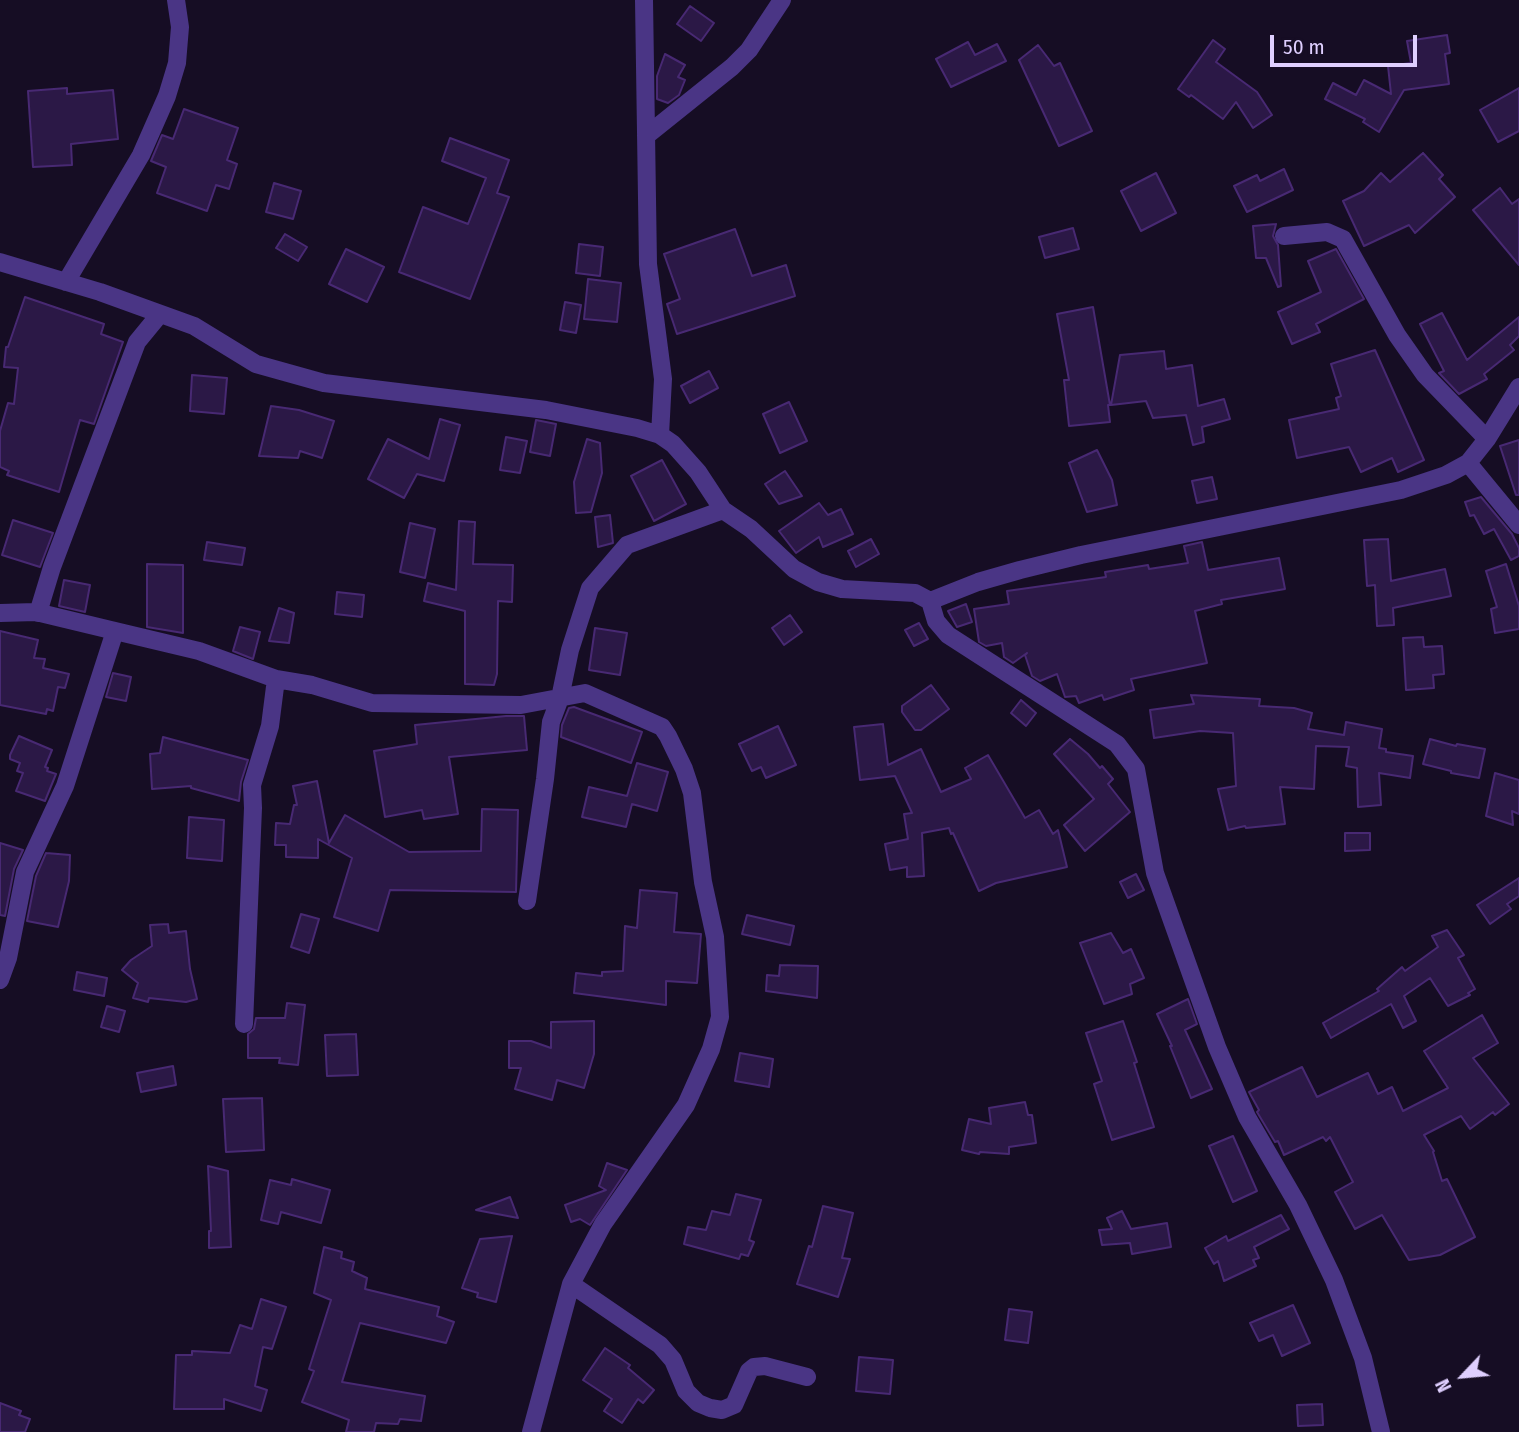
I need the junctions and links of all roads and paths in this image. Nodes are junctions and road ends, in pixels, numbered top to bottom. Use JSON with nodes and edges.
{"nodes":[{"id":1,"x":176,"y":0,"type":"edge"},
{"id":2,"x":644,"y":0,"type":"edge"},
{"id":3,"x":782,"y":0,"type":"edge"},
{"id":4,"x":646,"y":136,"type":"junction"},
{"id":5,"x":1284,"y":236,"type":"dead end"},
{"id":6,"x":0,"y":262,"type":"edge"},
{"id":7,"x":65,"y":282,"type":"junction"},
{"id":8,"x":160,"y":314,"type":"junction"},
{"id":9,"x":1519,"y":387,"type":"edge"},
{"id":10,"x":660,"y":435,"type":"junction"},
{"id":11,"x":1487,"y":439,"type":"junction"},
{"id":12,"x":1468,"y":463,"type":"junction"},
{"id":13,"x":723,"y":510,"type":"junction"},
{"id":14,"x":1519,"y":525,"type":"edge"},
{"id":15,"x":930,"y":601,"type":"junction"},
{"id":16,"x":0,"y":613,"type":"edge"},
{"id":17,"x":38,"y":613,"type":"junction"},
{"id":18,"x":115,"y":631,"type":"junction"},
{"id":19,"x":276,"y":679,"type":"junction"},
{"id":20,"x":560,"y":698,"type":"junction"},
{"id":21,"x":527,"y":901,"type":"dead end"},
{"id":22,"x":0,"y":980,"type":"edge"},
{"id":23,"x":244,"y":1024,"type":"dead end"},
{"id":24,"x":571,"y":1284,"type":"junction"},
{"id":25,"x":807,"y":1377,"type":"dead end"},
{"id":26,"x":531,"y":1432,"type":"edge"},
{"id":27,"x":1381,"y":1432,"type":"edge"}],
"edges":[{"from":1,"to":7,"type":"street"},
{"from":2,"to":4,"type":"street"},
{"from":3,"to":4,"type":"street"},
{"from":4,"to":10,"type":"street"},
{"from":5,"to":11,"type":"street"},
{"from":6,"to":7,"type":"street"},
{"from":7,"to":8,"type":"street"},
{"from":8,"to":10,"type":"street"},
{"from":8,"to":17,"type":"street"},
{"from":9,"to":11,"type":"street"},
{"from":10,"to":13,"type":"street"},
{"from":11,"to":12,"type":"street"},
{"from":12,"to":14,"type":"street"},
{"from":12,"to":15,"type":"street"},
{"from":13,"to":15,"type":"street"},
{"from":13,"to":20,"type":"street"},
{"from":15,"to":27,"type":"street"},
{"from":16,"to":17,"type":"street"},
{"from":17,"to":18,"type":"street"},
{"from":18,"to":19,"type":"street"},
{"from":18,"to":22,"type":"street"},
{"from":19,"to":20,"type":"street"},
{"from":19,"to":23,"type":"street"},
{"from":20,"to":21,"type":"street"},
{"from":20,"to":24,"type":"street"},
{"from":24,"to":25,"type":"street"},
{"from":24,"to":26,"type":"street"}]}
